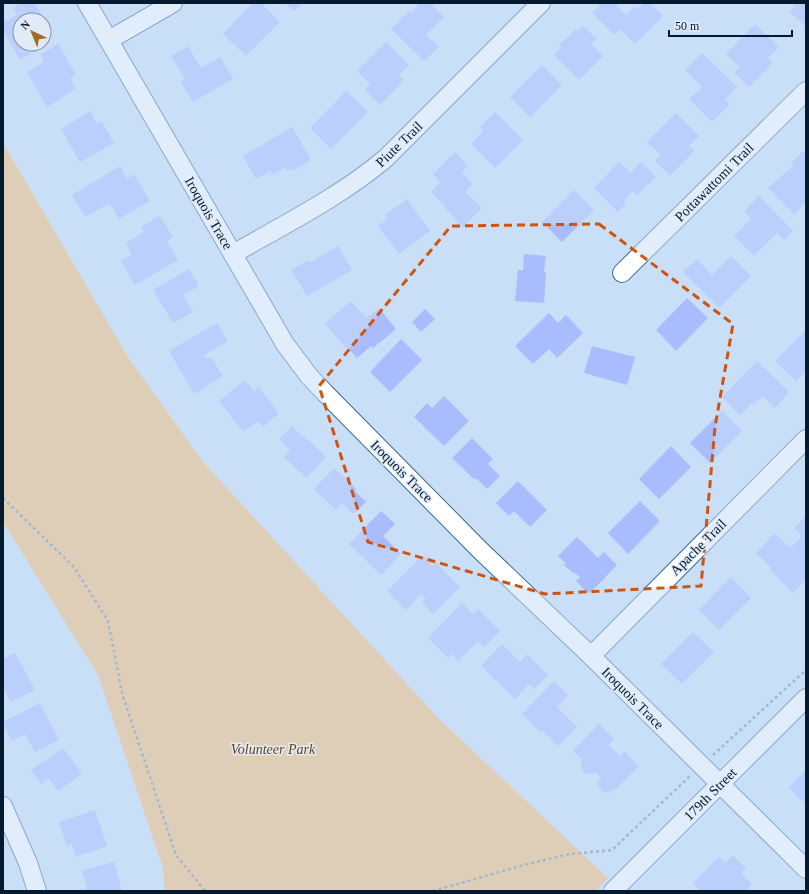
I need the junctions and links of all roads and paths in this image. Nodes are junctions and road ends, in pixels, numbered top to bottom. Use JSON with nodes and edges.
{"nodes":[{"id":1,"x":87,"y":3,"type":"edge"},
{"id":2,"x":173,"y":3,"type":"edge"},
{"id":3,"x":541,"y":3,"type":"edge"},
{"id":4,"x":109,"y":40,"type":"junction"},
{"id":5,"x":806,"y":91,"type":"edge"},
{"id":6,"x":233,"y":254,"type":"junction"},
{"id":7,"x":622,"y":273,"type":"dead end"},
{"id":8,"x":806,"y":439,"type":"edge"},
{"id":9,"x":3,"y":498,"type":"edge"},
{"id":10,"x":591,"y":656,"type":"junction"},
{"id":11,"x":806,"y":670,"type":"edge"},
{"id":12,"x":806,"y":698,"type":"edge"},
{"id":13,"x":702,"y":766,"type":"junction"},
{"id":14,"x":720,"y":784,"type":"junction"},
{"id":15,"x":3,"y":806,"type":"edge"},
{"id":16,"x":806,"y":869,"type":"edge"},
{"id":17,"x":37,"y":891,"type":"edge"},
{"id":18,"x":205,"y":891,"type":"edge"},
{"id":19,"x":433,"y":891,"type":"edge"},
{"id":20,"x":613,"y":891,"type":"edge"}],
"edges":[{"from":1,"to":4,"type":"street","name":"Iroquois Trace"},
{"from":2,"to":4,"type":"street"},
{"from":3,"to":6,"type":"street","name":"Piute Trail"},
{"from":4,"to":6,"type":"street","name":"Iroquois Trace"},
{"from":5,"to":7,"type":"street","name":"Pottawattomi Trail"},
{"from":6,"to":10,"type":"street","name":"Iroquois Trace"},
{"from":8,"to":10,"type":"street","name":"Apache Trail"},
{"from":9,"to":18,"type":"path"},
{"from":10,"to":13,"type":"street","name":"Iroquois Trace"},
{"from":11,"to":13,"type":"path"},
{"from":12,"to":14,"type":"street","name":"179th Street"},
{"from":13,"to":14,"type":"street","name":"Iroquois Trace"},
{"from":13,"to":19,"type":"path"},
{"from":14,"to":16,"type":"street","name":"Iroquois Trace"},
{"from":14,"to":20,"type":"street","name":"179th Street"},
{"from":15,"to":17,"type":"street"}]}
